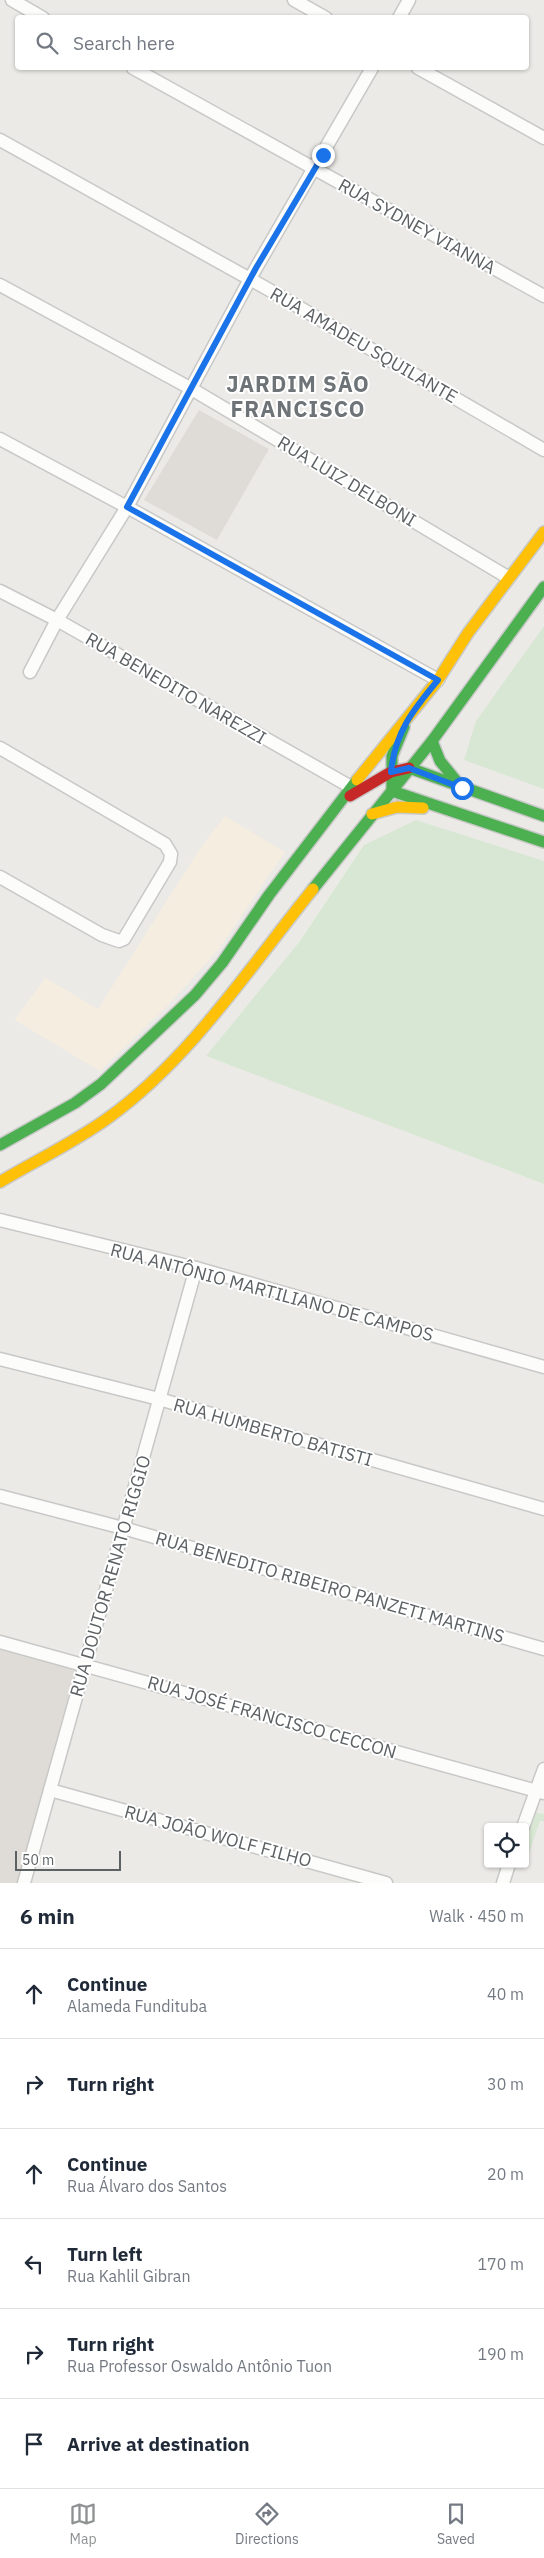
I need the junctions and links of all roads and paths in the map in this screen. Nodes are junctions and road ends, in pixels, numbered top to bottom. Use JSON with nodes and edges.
{"nodes":[{"id":1,"x":12,"y":0,"type":"edge"},
{"id":2,"x":294,"y":0,"type":"edge"},
{"id":3,"x":409,"y":0,"type":"edge"},
{"id":4,"x":38,"y":15,"type":"edge"},
{"id":5,"x":321,"y":15,"type":"edge"},
{"id":6,"x":401,"y":15,"type":"edge"},
{"id":7,"x":137,"y":70,"type":"edge"},
{"id":8,"x":371,"y":70,"type":"edge"},
{"id":9,"x":422,"y":70,"type":"edge"},
{"id":10,"x":544,"y":138,"type":"edge"},
{"id":11,"x":0,"y":140,"type":"edge"},
{"id":12,"x":315,"y":169,"type":"junction"},
{"id":13,"x":250,"y":280,"type":"junction"},
{"id":14,"x":0,"y":285,"type":"edge"},
{"id":15,"x":544,"y":296,"type":"edge"},
{"id":16,"x":190,"y":388,"type":"junction"},
{"id":17,"x":0,"y":439,"type":"edge"},
{"id":18,"x":544,"y":450,"type":"edge"},
{"id":19,"x":127,"y":507,"type":"junction"},
{"id":20,"x":544,"y":532,"type":"edge"},
{"id":21,"x":509,"y":578,"type":"junction"},
{"id":22,"x":544,"y":587,"type":"edge"},
{"id":23,"x":0,"y":591,"type":"edge"},
{"id":24,"x":57,"y":620,"type":"junction"},
{"id":25,"x":30,"y":672,"type":"dead end"},
{"id":26,"x":438,"y":680,"type":"junction"},
{"id":27,"x":408,"y":717,"type":"junction"},
{"id":28,"x":432,"y":740,"type":"junction"},
{"id":29,"x":0,"y":748,"type":"edge"},
{"id":30,"x":409,"y":768,"type":"junction"},
{"id":31,"x":391,"y":772,"type":"junction"},
{"id":32,"x":351,"y":787,"type":"junction"},
{"id":33,"x":462,"y":788,"type":"junction"},
{"id":34,"x":392,"y":791,"type":"junction"},
{"id":35,"x":340,"y":802,"type":"junction"},
{"id":36,"x":372,"y":814,"type":"junction"},
{"id":37,"x":466,"y":816,"type":"junction"},
{"id":38,"x":544,"y":816,"type":"edge"},
{"id":39,"x":544,"y":842,"type":"edge"},
{"id":40,"x":0,"y":878,"type":"edge"},
{"id":41,"x":234,"y":971,"type":"junction"},
{"id":42,"x":0,"y":1145,"type":"edge"},
{"id":43,"x":0,"y":1182,"type":"edge"},
{"id":44,"x":0,"y":1220,"type":"edge"},
{"id":45,"x":196,"y":1268,"type":"junction"},
{"id":46,"x":0,"y":1359,"type":"edge"},
{"id":47,"x":544,"y":1367,"type":"edge"},
{"id":48,"x":159,"y":1399,"type":"junction"},
{"id":49,"x":0,"y":1496,"type":"edge"},
{"id":50,"x":544,"y":1509,"type":"edge"},
{"id":51,"x":123,"y":1528,"type":"junction"},
{"id":52,"x":0,"y":1642,"type":"edge"},
{"id":53,"x":544,"y":1649,"type":"edge"},
{"id":54,"x":85,"y":1664,"type":"junction"},
{"id":55,"x":544,"y":1768,"type":"edge"},
{"id":56,"x":50,"y":1790,"type":"junction"},
{"id":57,"x":540,"y":1792,"type":"edge"},
{"id":58,"x":525,"y":1823,"type":"edge"},
{"id":59,"x":508,"y":1868,"type":"edge"},
{"id":60,"x":24,"y":1883,"type":"edge"},
{"id":61,"x":386,"y":1883,"type":"edge"},
{"id":62,"x":503,"y":1883,"type":"edge"}],
"edges":[{"from":1,"to":4,"type":"street"},
{"from":2,"to":5,"type":"street"},
{"from":3,"to":6,"type":"street"},
{"from":7,"to":12,"type":"street","name":"RUA SYDNEY VIANNA"},
{"from":8,"to":12,"type":"street"},
{"from":9,"to":10,"type":"street"},
{"from":11,"to":13,"type":"street","name":"RUA AMADEU SQUILANTE"},
{"from":12,"to":13,"type":"street"},
{"from":12,"to":15,"type":"street","name":"RUA SYDNEY VIANNA"},
{"from":13,"to":16,"type":"street"},
{"from":13,"to":18,"type":"street","name":"RUA AMADEU SQUILANTE"},
{"from":14,"to":16,"type":"street","name":"RUA LUIZ DELBONI"},
{"from":16,"to":19,"type":"street"},
{"from":16,"to":21,"type":"street","name":"RUA LUIZ DELBONI"},
{"from":17,"to":19,"type":"street"},
{"from":19,"to":24,"type":"street"},
{"from":19,"to":26,"type":"street"},
{"from":20,"to":21,"type":"main road"},
{"from":21,"to":26,"type":"main road"},
{"from":22,"to":28,"type":"main road"},
{"from":23,"to":24,"type":"street","name":"RUA BENEDITO NAREZZI"},
{"from":24,"to":25,"type":"street"},
{"from":24,"to":32,"type":"street","name":"RUA BENEDITO NAREZZI"},
{"from":26,"to":27,"type":"main road"},
{"from":27,"to":31,"type":"main road"},
{"from":27,"to":32,"type":"main road"},
{"from":28,"to":30,"type":"main road"},
{"from":28,"to":33,"type":"main road"},
{"from":29,"to":40,"type":"street"},
{"from":30,"to":31,"type":"main road"},
{"from":30,"to":33,"type":"main road"},
{"from":30,"to":34,"type":"main road"},
{"from":31,"to":34,"type":"main road"},
{"from":31,"to":35,"type":"main road"},
{"from":32,"to":35,"type":"main road"},
{"from":33,"to":38,"type":"main road"},
{"from":34,"to":36,"type":"main road"},
{"from":34,"to":37,"type":"main road"},
{"from":35,"to":41,"type":"main road"},
{"from":36,"to":37,"type":"main road"},
{"from":36,"to":41,"type":"main road"},
{"from":37,"to":39,"type":"main road"},
{"from":41,"to":42,"type":"main road"},
{"from":41,"to":43,"type":"main road"},
{"from":44,"to":45,"type":"street","name":"RUA ANTÔNIO MARTILIANO DE CAMPOS"},
{"from":45,"to":47,"type":"street","name":"RUA ANTÔNIO MARTILIANO DE CAMPOS"},
{"from":45,"to":48,"type":"street","name":"RUA DOUTOR RENATO RIGGIO"},
{"from":46,"to":48,"type":"street","name":"RUA HUMBERTO BATISTI"},
{"from":48,"to":50,"type":"street","name":"RUA HUMBERTO BATISTI"},
{"from":48,"to":51,"type":"street","name":"RUA DOUTOR RENATO RIGGIO"},
{"from":49,"to":51,"type":"street","name":"RUA BENEDITO RIBEIRO PANZETI MARTINS"},
{"from":51,"to":53,"type":"street","name":"RUA BENEDITO RIBEIRO PANZETI MARTINS"},
{"from":51,"to":54,"type":"street","name":"RUA DOUTOR RENATO RIGGIO"},
{"from":52,"to":54,"type":"street","name":"RUA JOSÉ FRANCISCO CECCON"},
{"from":54,"to":56,"type":"street","name":"RUA DOUTOR RENATO RIGGIO"},
{"from":54,"to":57,"type":"street","name":"RUA JOSÉ FRANCISCO CECCON"},
{"from":55,"to":57,"type":"street"},
{"from":56,"to":60,"type":"street","name":"RUA DOUTOR RENATO RIGGIO"},
{"from":56,"to":61,"type":"street","name":"RUA JOÃO WOLF FILHO"},
{"from":57,"to":58,"type":"street"},
{"from":59,"to":62,"type":"street"}]}
